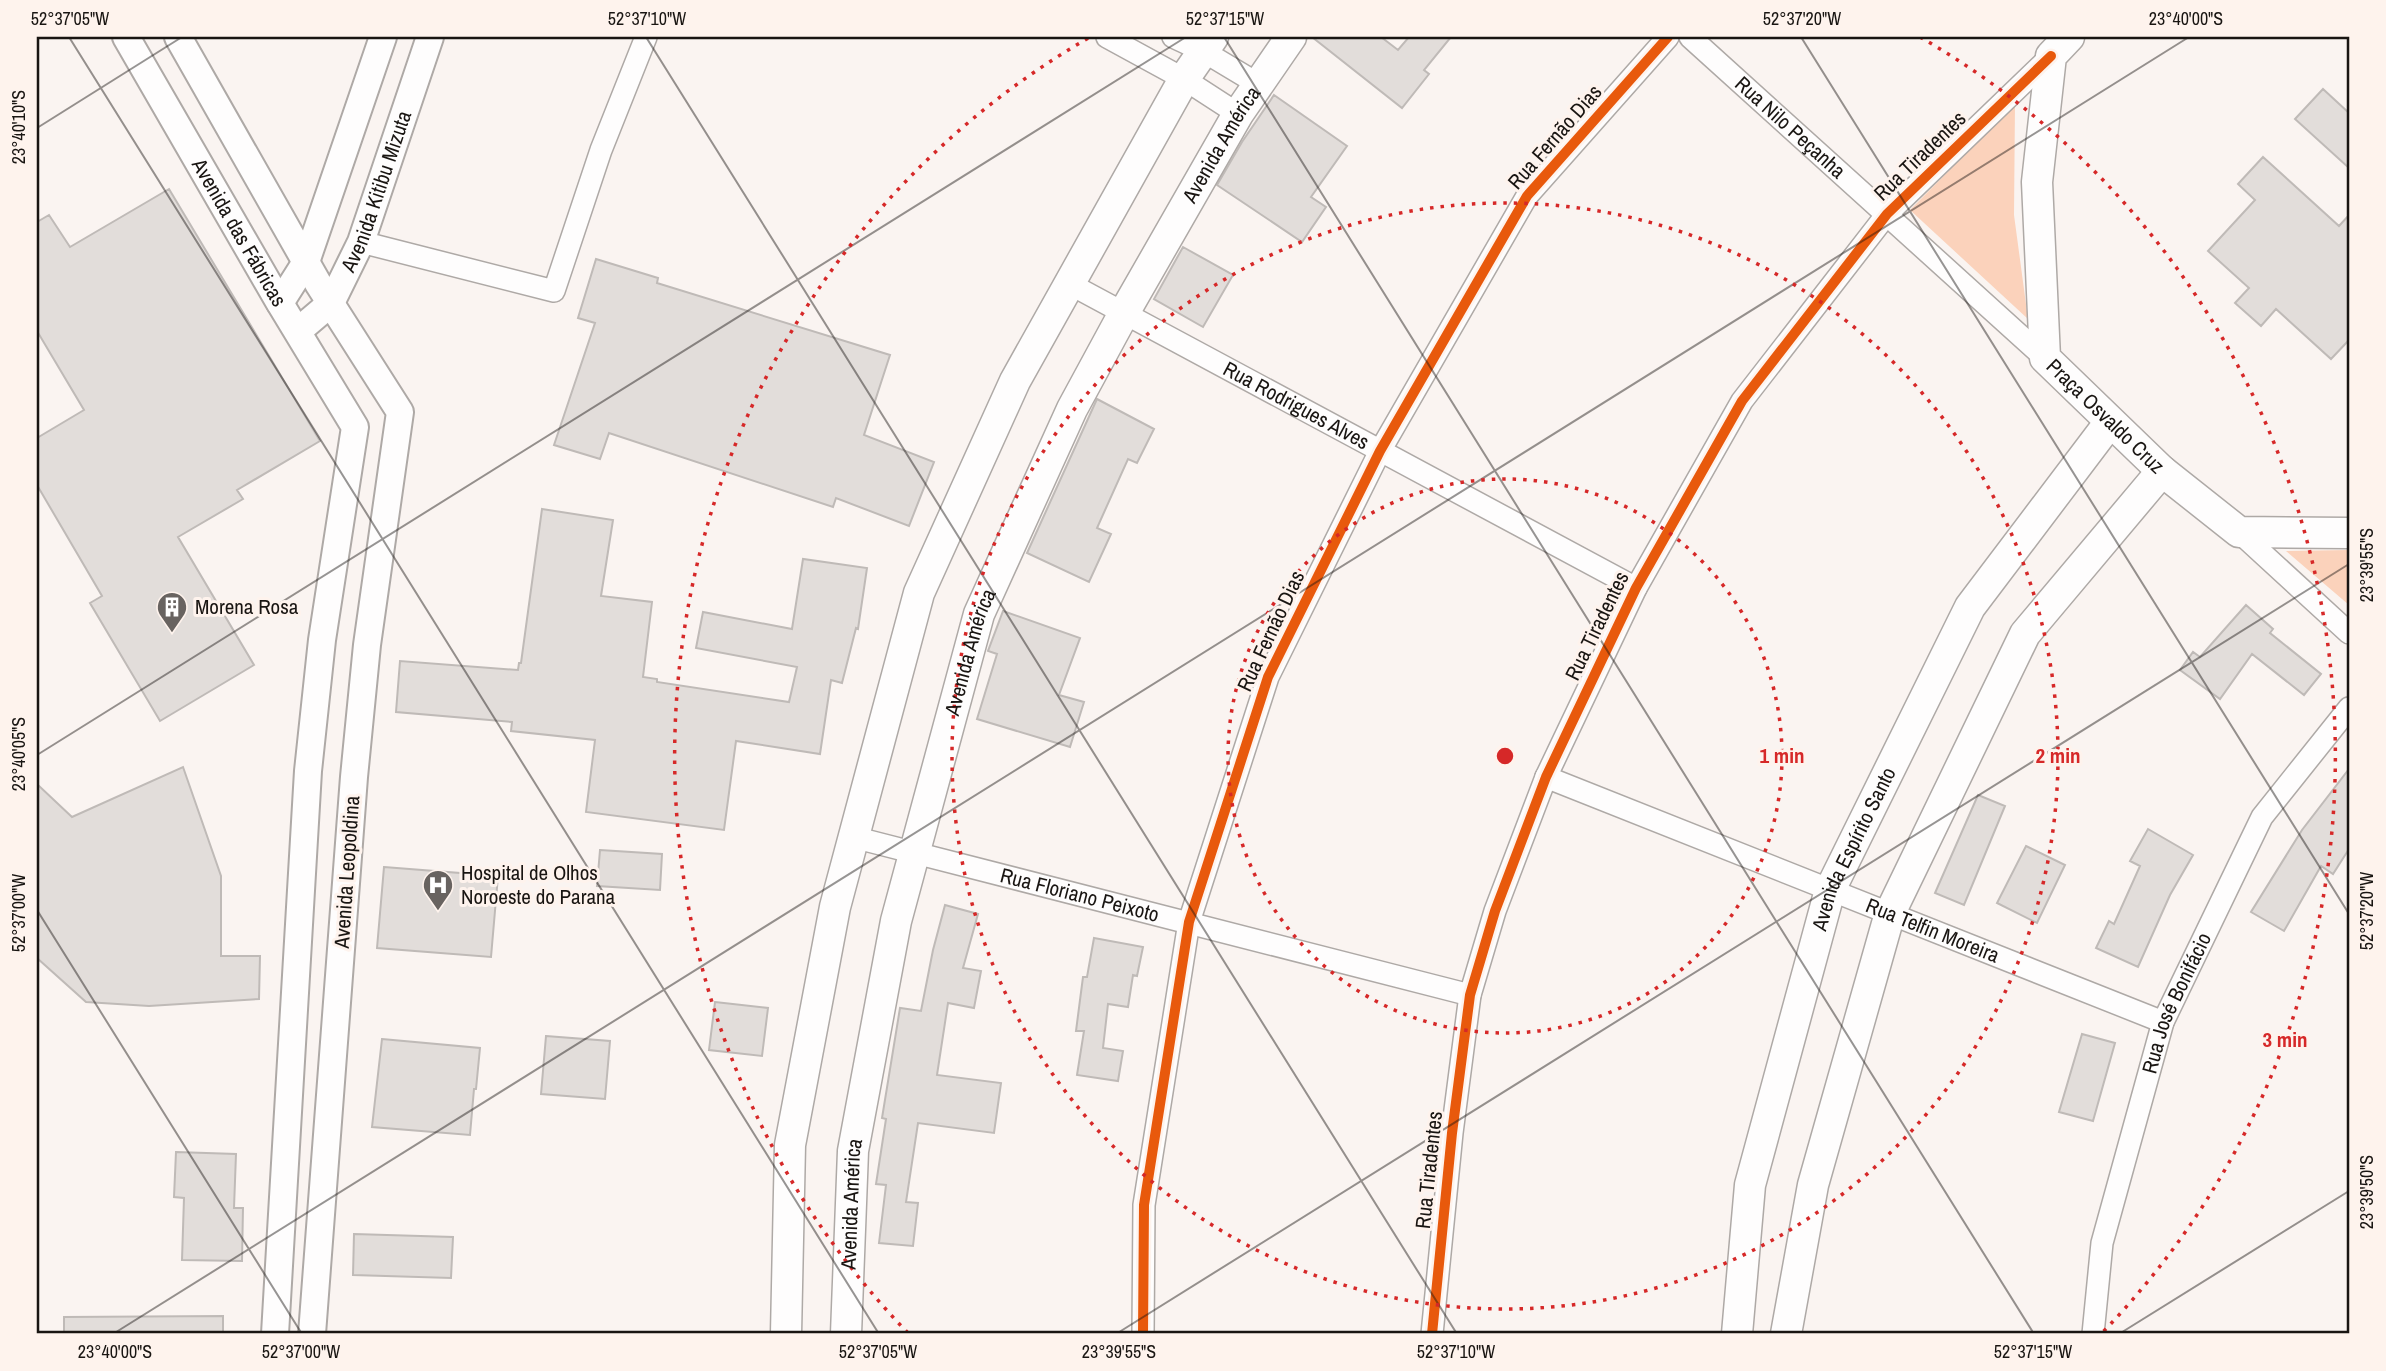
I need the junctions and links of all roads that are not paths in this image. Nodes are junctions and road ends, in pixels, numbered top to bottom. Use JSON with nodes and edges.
{"nodes":[{"id":1,"x":126,"y":37,"type":"edge"},
{"id":2,"x":178,"y":37,"type":"edge"},
{"id":3,"x":383,"y":37,"type":"edge"},
{"id":4,"x":430,"y":37,"type":"edge"},
{"id":5,"x":646,"y":37,"type":"edge"},
{"id":6,"x":1107,"y":37,"type":"edge"},
{"id":7,"x":1173,"y":37,"type":"edge"},
{"id":8,"x":1291,"y":37,"type":"edge"},
{"id":9,"x":1668,"y":37,"type":"edge"},
{"id":10,"x":1690,"y":37,"type":"edge"},
{"id":11,"x":1208,"y":44,"type":"edge"},
{"id":12,"x":2060,"y":47,"type":"edge"},
{"id":13,"x":1184,"y":79,"type":"junction"},
{"id":14,"x":1258,"y":84,"type":"junction"},
{"id":15,"x":1238,"y":114,"type":"junction"},
{"id":16,"x":1887,"y":214,"type":"junction"},
{"id":17,"x":361,"y":242,"type":"junction"},
{"id":18,"x":306,"y":262,"type":"junction"},
{"id":19,"x":1068,"y":283,"type":"junction"},
{"id":20,"x":280,"y":303,"type":"junction"},
{"id":21,"x":331,"y":303,"type":"junction"},
{"id":22,"x":1124,"y":313,"type":"junction"},
{"id":23,"x":298,"y":331,"type":"junction"},
{"id":24,"x":2045,"y":358,"type":"junction"},
{"id":25,"x":400,"y":412,"type":"joint"},
{"id":26,"x":2110,"y":422,"type":"junction"},
{"id":27,"x":355,"y":427,"type":"joint"},
{"id":28,"x":1380,"y":451,"type":"junction"},
{"id":29,"x":2162,"y":471,"type":"junction"},
{"id":30,"x":2239,"y":531,"type":"junction"},
{"id":31,"x":2349,"y":533,"type":"edge"},
{"id":32,"x":1636,"y":588,"type":"junction"},
{"id":33,"x":2349,"y":633,"type":"edge"},
{"id":34,"x":323,"y":640,"type":"junction"},
{"id":35,"x":367,"y":645,"type":"junction"},
{"id":36,"x":2349,"y":708,"type":"edge"},
{"id":37,"x":1546,"y":777,"type":"junction"},
{"id":38,"x":853,"y":838,"type":"junction"},
{"id":39,"x":915,"y":852,"type":"junction"},
{"id":40,"x":1830,"y":890,"type":"junction"},
{"id":41,"x":1890,"y":913,"type":"junction"},
{"id":42,"x":1189,"y":922,"type":"junction"},
{"id":43,"x":1470,"y":995,"type":"junction"},
{"id":44,"x":2163,"y":1022,"type":"junction"},
{"id":45,"x":275,"y":1334,"type":"edge"},
{"id":46,"x":312,"y":1334,"type":"edge"},
{"id":47,"x":786,"y":1334,"type":"edge"},
{"id":48,"x":846,"y":1334,"type":"edge"},
{"id":49,"x":1143,"y":1334,"type":"edge"},
{"id":50,"x":1432,"y":1334,"type":"edge"},
{"id":51,"x":1737,"y":1334,"type":"edge"},
{"id":52,"x":1786,"y":1334,"type":"edge"},
{"id":53,"x":2093,"y":1334,"type":"edge"}],
"edges":[{"from":1,"to":20,"type":"street","name":"Avenida das Fábricas"},
{"from":2,"to":18,"type":"street","name":"Avenida das Fábricas"},
{"from":3,"to":18,"type":"street"},
{"from":4,"to":17,"type":"street","name":"Avenida Kitibu Mizuta"},
{"from":5,"to":17,"type":"street"},
{"from":6,"to":13,"type":"street"},
{"from":7,"to":11,"type":"street"},
{"from":8,"to":14,"type":"main road","name":"Avenida América"},
{"from":9,"to":28,"type":"street","name":"Rua Fernão Dias"},
{"from":10,"to":16,"type":"street","name":"Rua Nilo Peçanha"},
{"from":11,"to":13,"type":"main road"},
{"from":11,"to":14,"type":"street"},
{"from":12,"to":16,"type":"street","name":"Rua Tiradentes"},
{"from":12,"to":24,"type":"main road","name":"Praça Osvaldo Cruz"},
{"from":13,"to":15,"type":"street"},
{"from":13,"to":19,"type":"main road"},
{"from":14,"to":15,"type":"main road","name":"Avenida América"},
{"from":15,"to":22,"type":"main road","name":"Avenida América"},
{"from":16,"to":24,"type":"street","name":"Rua Nilo Peçanha"},
{"from":16,"to":32,"type":"street","name":"Rua Tiradentes"},
{"from":17,"to":21,"type":"street","name":"Avenida Kitibu Mizuta"},
{"from":18,"to":20,"type":"street"},
{"from":18,"to":21,"type":"street","name":"Avenida das Fábricas"},
{"from":19,"to":22,"type":"street","name":"Rua Rodrigues Alves"},
{"from":19,"to":38,"type":"main road"},
{"from":20,"to":23,"type":"street","name":"Avenida das Fábricas"},
{"from":21,"to":23,"type":"street","name":"Avenida Kitibu Mizuta"},
{"from":21,"to":25,"type":"street","name":"Avenida das Fábricas"},
{"from":22,"to":28,"type":"street","name":"Rua Rodrigues Alves"},
{"from":22,"to":39,"type":"main road","name":"Avenida América"},
{"from":23,"to":27,"type":"street","name":"Avenida das Fábricas"},
{"from":24,"to":26,"type":"main road","name":"Praça Osvaldo Cruz"},
{"from":25,"to":35,"type":"street","name":"Avenida Leopoldina"},
{"from":26,"to":29,"type":"main road","name":"Praça Osvaldo Cruz"},
{"from":26,"to":40,"type":"main road","name":"Avenida Espírito Santo"},
{"from":27,"to":34,"type":"street","name":"Avenida Leopoldina"},
{"from":28,"to":32,"type":"street","name":"Rua Rodrigues Alves"},
{"from":28,"to":42,"type":"street","name":"Rua Fernão Dias"},
{"from":29,"to":30,"type":"main road","name":"Praça Osvaldo Cruz"},
{"from":29,"to":41,"type":"main road"},
{"from":30,"to":31,"type":"main road"},
{"from":30,"to":33,"type":"street"},
{"from":32,"to":37,"type":"street","name":"Rua Tiradentes"},
{"from":34,"to":35,"type":"street"},
{"from":34,"to":45,"type":"street","name":"Avenida Leopoldina"},
{"from":35,"to":46,"type":"street","name":"Avenida Leopoldina"},
{"from":36,"to":44,"type":"street","name":"Rua José Bonifácio"},
{"from":37,"to":40,"type":"street","name":"Rua Telfin Moreira"},
{"from":37,"to":43,"type":"street","name":"Rua Tiradentes"},
{"from":38,"to":39,"type":"street","name":"Rua Floriano Peixoto"},
{"from":38,"to":47,"type":"main road"},
{"from":39,"to":42,"type":"street","name":"Rua Floriano Peixoto"},
{"from":39,"to":48,"type":"main road","name":"Avenida América"},
{"from":40,"to":41,"type":"street","name":"Rua Telfin Moreira"},
{"from":40,"to":51,"type":"main road","name":"Avenida Espírito Santo"},
{"from":41,"to":44,"type":"street","name":"Rua Telfin Moreira"},
{"from":41,"to":52,"type":"main road"},
{"from":42,"to":43,"type":"street","name":"Rua Floriano Peixoto"},
{"from":42,"to":49,"type":"street","name":"Rua Fernão Dias"},
{"from":43,"to":50,"type":"street","name":"Rua Tiradentes"},
{"from":44,"to":53,"type":"street","name":"Rua José Bonifácio"}]}
